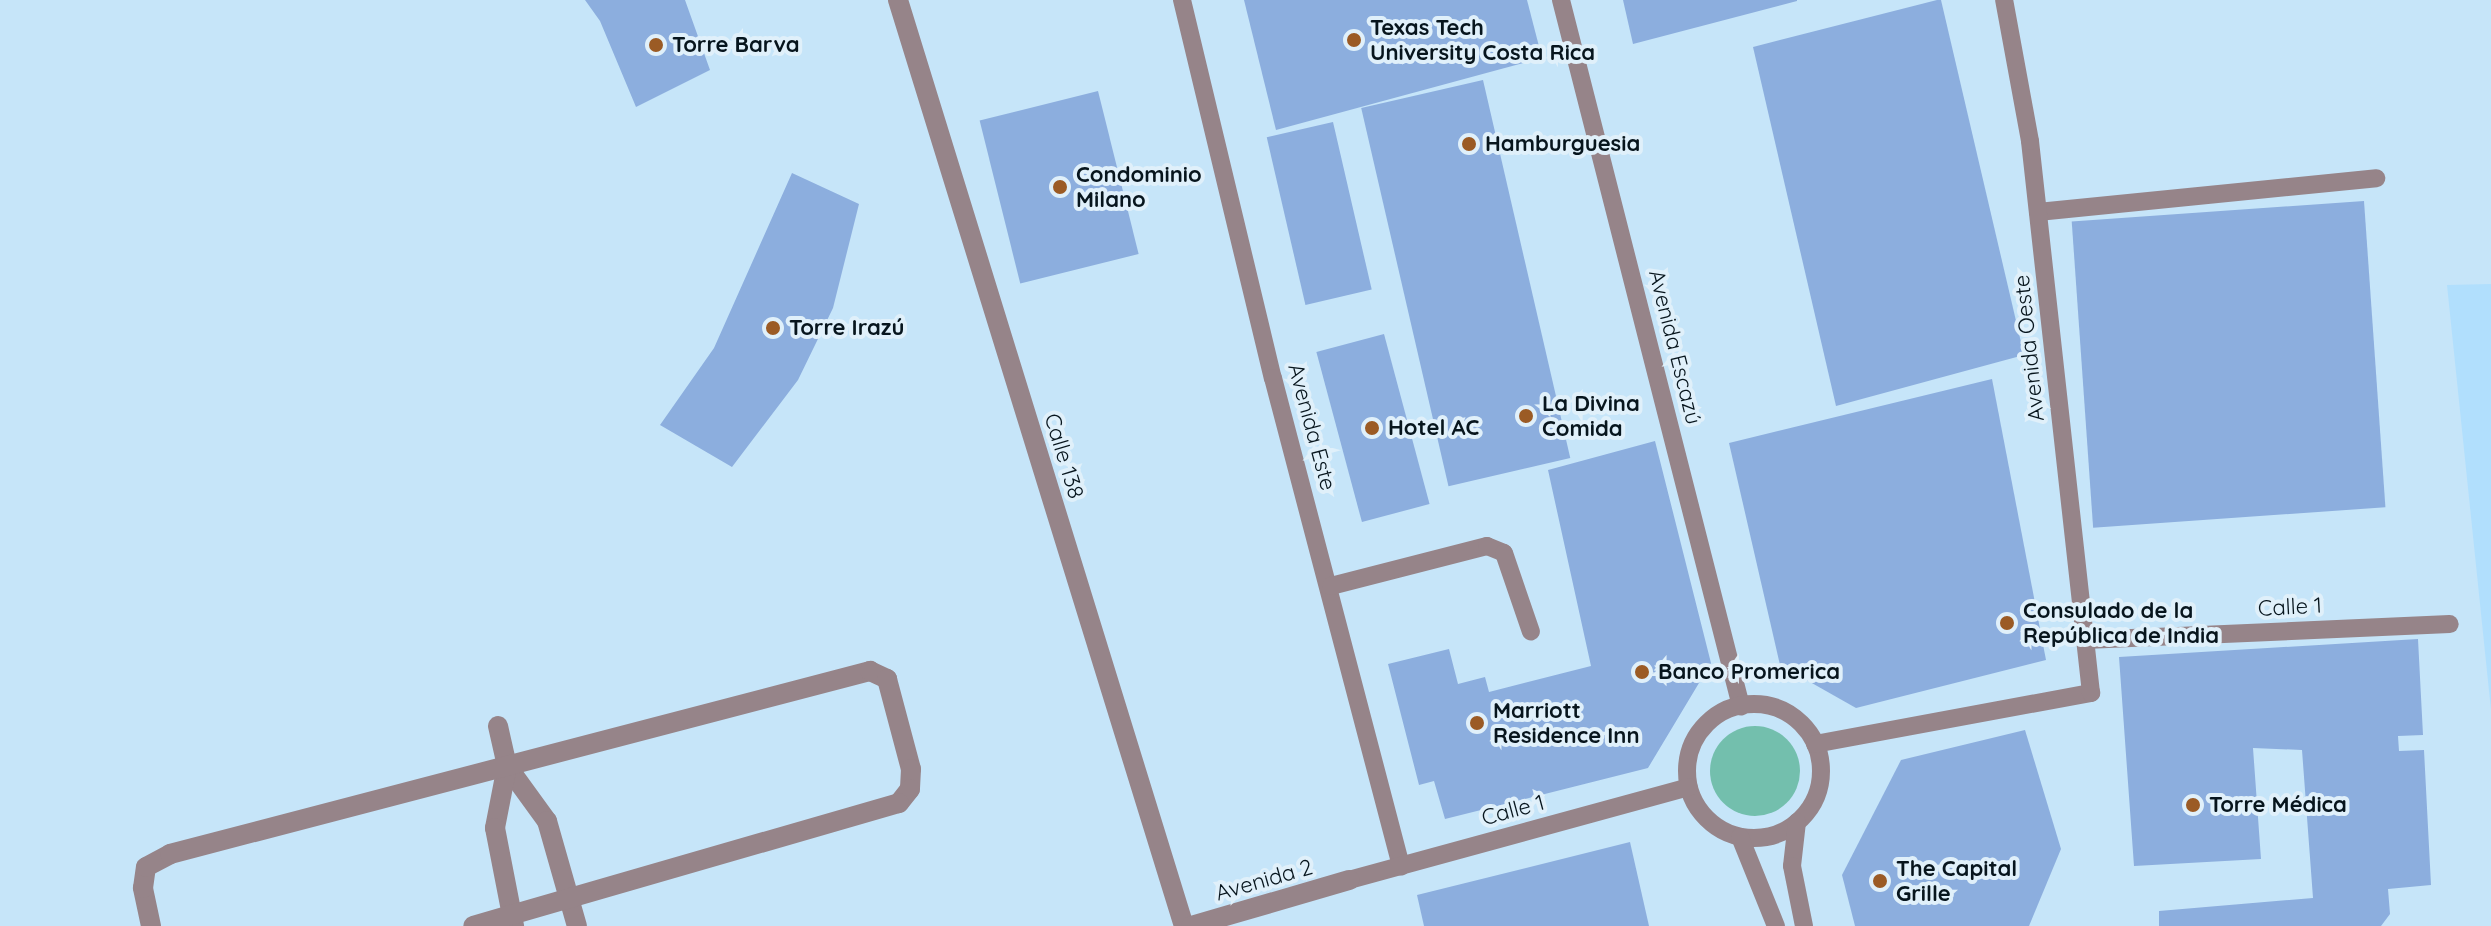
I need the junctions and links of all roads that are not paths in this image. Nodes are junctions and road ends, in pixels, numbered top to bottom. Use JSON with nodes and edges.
{"nodes":[{"id":1,"x":898,"y":0,"type":"edge"},
{"id":2,"x":1182,"y":0,"type":"edge"},
{"id":3,"x":1561,"y":0,"type":"edge"},
{"id":4,"x":2004,"y":0,"type":"edge"},
{"id":5,"x":2376,"y":178,"type":"dead end"},
{"id":6,"x":2038,"y":212,"type":"junction"},
{"id":7,"x":1331,"y":586,"type":"junction"},
{"id":8,"x":2450,"y":624,"type":"dead end"},
{"id":9,"x":1531,"y":632,"type":"dead end"},
{"id":10,"x":2085,"y":640,"type":"junction"},
{"id":11,"x":1741,"y":706,"type":"junction"},
{"id":12,"x":498,"y":726,"type":"dead end"},
{"id":13,"x":1815,"y":744,"type":"junction"},
{"id":14,"x":507,"y":766,"type":"junction"},
{"id":15,"x":1689,"y":787,"type":"junction"},
{"id":16,"x":1797,"y":822,"type":"junction"},
{"id":17,"x":1740,"y":837,"type":"junction"},
{"id":18,"x":1401,"y":866,"type":"junction"},
{"id":19,"x":1349,"y":880,"type":"joint"},
{"id":20,"x":570,"y":898,"type":"junction"},
{"id":21,"x":513,"y":920,"type":"edge"},
{"id":22,"x":151,"y":926,"type":"edge"},
{"id":23,"x":473,"y":926,"type":"edge"},
{"id":24,"x":577,"y":926,"type":"edge"},
{"id":25,"x":1184,"y":926,"type":"edge"},
{"id":26,"x":1191,"y":926,"type":"edge"},
{"id":27,"x":1776,"y":926,"type":"edge"},
{"id":28,"x":1804,"y":926,"type":"edge"}],
"edges":[{"from":1,"to":25,"type":"street","name":"Calle 138"},
{"from":2,"to":7,"type":"lane","name":"Avenida Este"},
{"from":3,"to":11,"type":"lane","name":"Avenida Escazú"},
{"from":4,"to":6,"type":"lane","name":"Avenida Oeste"},
{"from":5,"to":6,"type":"lane"},
{"from":6,"to":10,"type":"lane","name":"Avenida Oeste"},
{"from":7,"to":9,"type":"lane"},
{"from":7,"to":18,"type":"lane","name":"Avenida Este"},
{"from":8,"to":10,"type":"lane","name":"Calle 1"},
{"from":10,"to":13,"type":"lane","name":"Avenida Oeste"},
{"from":11,"to":13,"type":"lane"},
{"from":11,"to":15,"type":"lane"},
{"from":12,"to":14,"type":"street"},
{"from":13,"to":16,"type":"lane"},
{"from":14,"to":20,"type":"street"},
{"from":14,"to":20,"type":"street"},
{"from":14,"to":21,"type":"street"},
{"from":14,"to":22,"type":"street"},
{"from":15,"to":17,"type":"lane"},
{"from":15,"to":18,"type":"lane","name":"Calle 1"},
{"from":16,"to":17,"type":"lane"},
{"from":16,"to":28,"type":"lane"},
{"from":17,"to":27,"type":"lane"},
{"from":18,"to":19,"type":"lane","name":"Calle 1"},
{"from":19,"to":26,"type":"street","name":"Avenida 2"},
{"from":20,"to":21,"type":"street"},
{"from":20,"to":24,"type":"street"},
{"from":21,"to":23,"type":"street"}]}
